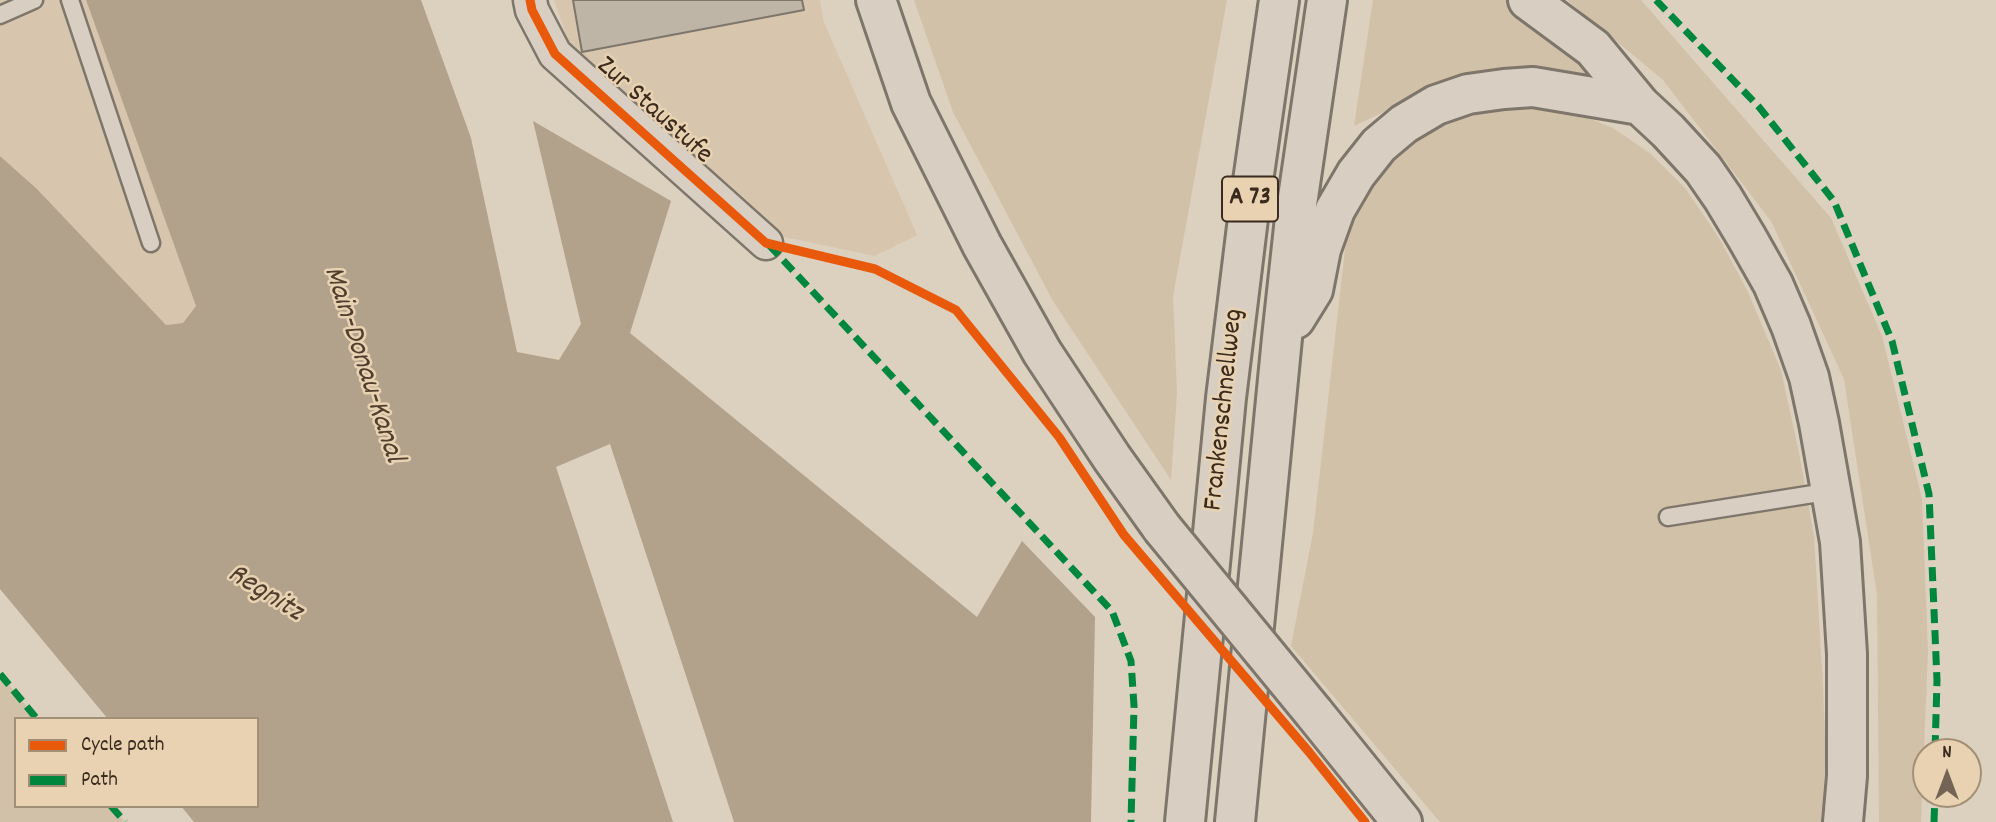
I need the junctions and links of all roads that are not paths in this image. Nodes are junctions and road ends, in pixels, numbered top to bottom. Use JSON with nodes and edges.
{"nodes":[{"id":1,"x":34,"y":0,"type":"edge"},
{"id":2,"x":70,"y":0,"type":"edge"},
{"id":3,"x":530,"y":0,"type":"edge"},
{"id":4,"x":876,"y":0,"type":"edge"},
{"id":5,"x":1279,"y":0,"type":"edge"},
{"id":6,"x":1327,"y":0,"type":"edge"},
{"id":7,"x":1528,"y":0,"type":"edge"},
{"id":8,"x":0,"y":15,"type":"edge"},
{"id":9,"x":1640,"y":105,"type":"junction"},
{"id":10,"x":151,"y":243,"type":"dead end"},
{"id":11,"x":766,"y":243,"type":"dead end"},
{"id":12,"x":1282,"y":338,"type":"junction"},
{"id":13,"x":1832,"y":491,"type":"junction"},
{"id":14,"x":1668,"y":517,"type":"dead end"},
{"id":15,"x":1185,"y":822,"type":"edge"},
{"id":16,"x":1235,"y":822,"type":"edge"},
{"id":17,"x":1402,"y":822,"type":"edge"},
{"id":18,"x":1843,"y":822,"type":"edge"}],
"edges":[{"from":1,"to":8,"type":"lane"},
{"from":2,"to":10,"type":"lane"},
{"from":3,"to":11,"type":"street","name":"Zur Staustufe"},
{"from":4,"to":17,"type":"main road","bridge":true},
{"from":5,"to":15,"type":"main road","name":"Frankenschnellweg","number":"A 73"},
{"from":6,"to":12,"type":"main road","name":"Frankenschnellweg","number":"A 73"},
{"from":7,"to":9,"type":"main road"},
{"from":9,"to":12,"type":"main road"},
{"from":9,"to":13,"type":"main road"},
{"from":12,"to":16,"type":"main road","name":"Frankenschnellweg","number":"A 73"},
{"from":13,"to":14,"type":"lane"},
{"from":13,"to":18,"type":"main road"}]}
